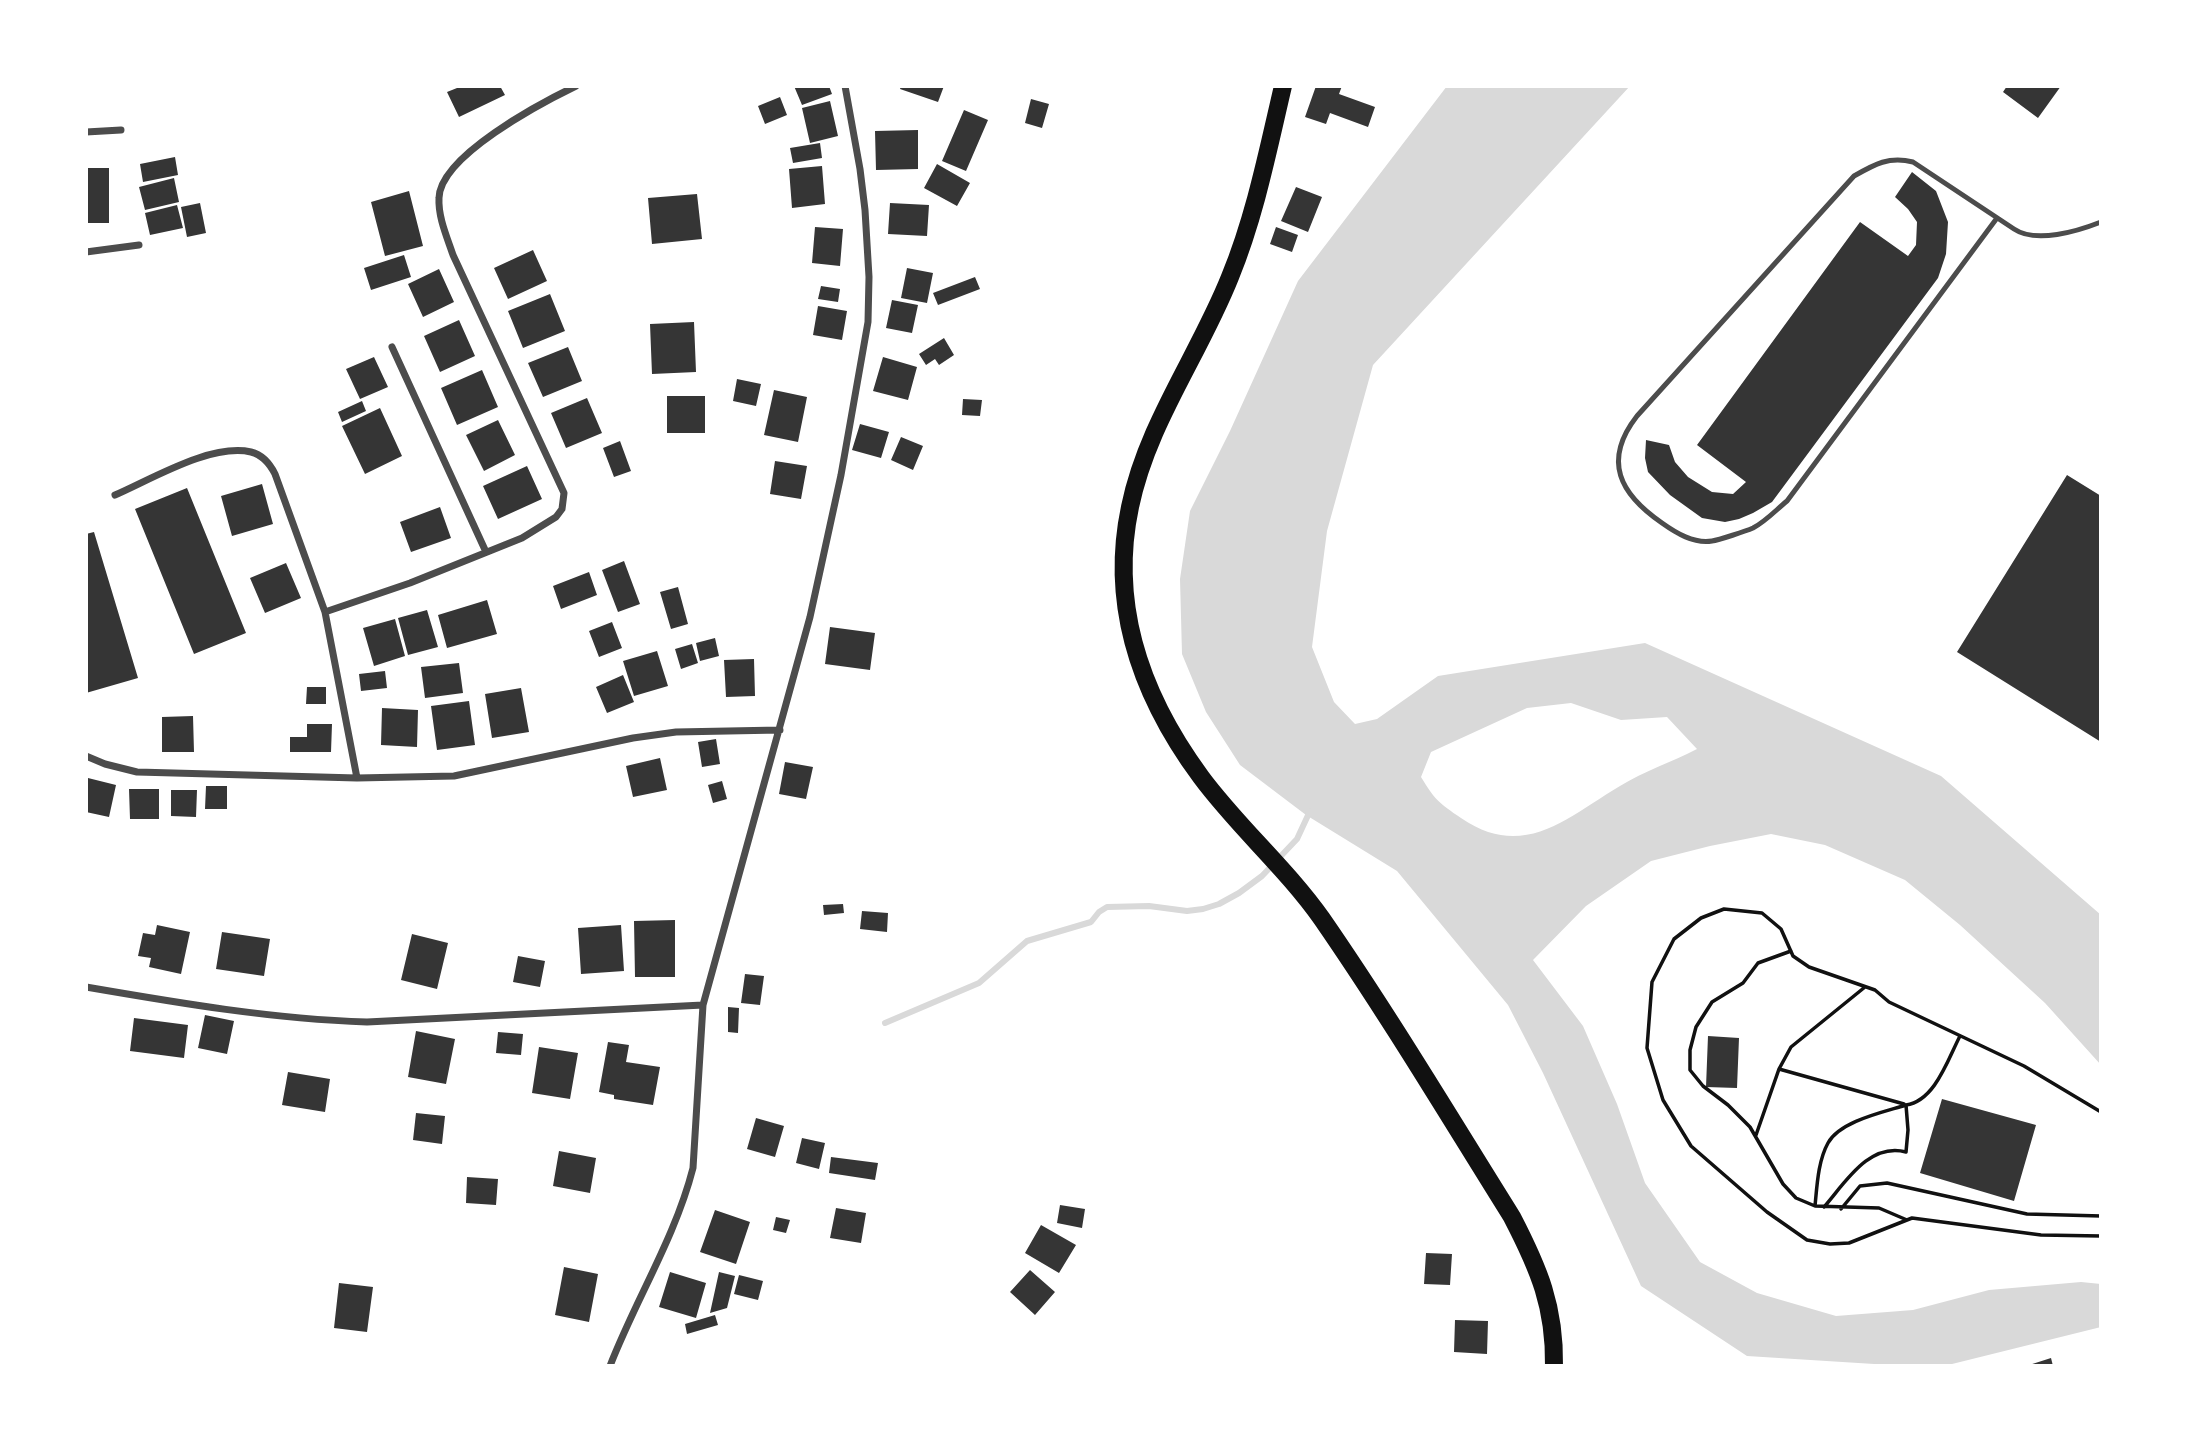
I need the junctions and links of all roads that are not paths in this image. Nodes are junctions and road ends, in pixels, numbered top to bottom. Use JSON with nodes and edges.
{"nodes":[{"id":1,"x":576,"y":86,"type":"edge"},
{"id":2,"x":845,"y":86,"type":"edge"},
{"id":3,"x":1283,"y":86,"type":"edge"},
{"id":4,"x":121,"y":130,"type":"dead end"},
{"id":5,"x":86,"y":132,"type":"edge"},
{"id":6,"x":1997,"y":218,"type":"junction"},
{"id":7,"x":2101,"y":222,"type":"edge"},
{"id":8,"x":139,"y":244,"type":"dead end"},
{"id":9,"x":86,"y":252,"type":"edge"},
{"id":10,"x":392,"y":347,"type":"dead end"},
{"id":11,"x":115,"y":495,"type":"dead end"},
{"id":12,"x":486,"y":552,"type":"junction"},
{"id":13,"x":325,"y":612,"type":"junction"},
{"id":14,"x":780,"y":730,"type":"junction"},
{"id":15,"x":86,"y":756,"type":"edge"},
{"id":16,"x":357,"y":778,"type":"junction"},
{"id":17,"x":86,"y":987,"type":"edge"},
{"id":18,"x":703,"y":1005,"type":"junction"},
{"id":19,"x":610,"y":1366,"type":"edge"},
{"id":20,"x":1555,"y":1366,"type":"edge"}],
"edges":[{"from":1,"to":12,"type":"street"},
{"from":2,"to":14,"type":"street"},
{"from":3,"to":20,"type":"main road"},
{"from":4,"to":5,"type":"street"},
{"from":6,"to":6,"type":"lane"},
{"from":6,"to":7,"type":"lane"},
{"from":8,"to":9,"type":"street"},
{"from":10,"to":12,"type":"street"},
{"from":11,"to":13,"type":"street"},
{"from":12,"to":13,"type":"street"},
{"from":13,"to":16,"type":"street"},
{"from":14,"to":16,"type":"street"},
{"from":14,"to":18,"type":"street"},
{"from":15,"to":16,"type":"street"},
{"from":17,"to":18,"type":"street"},
{"from":18,"to":19,"type":"street"}]}
